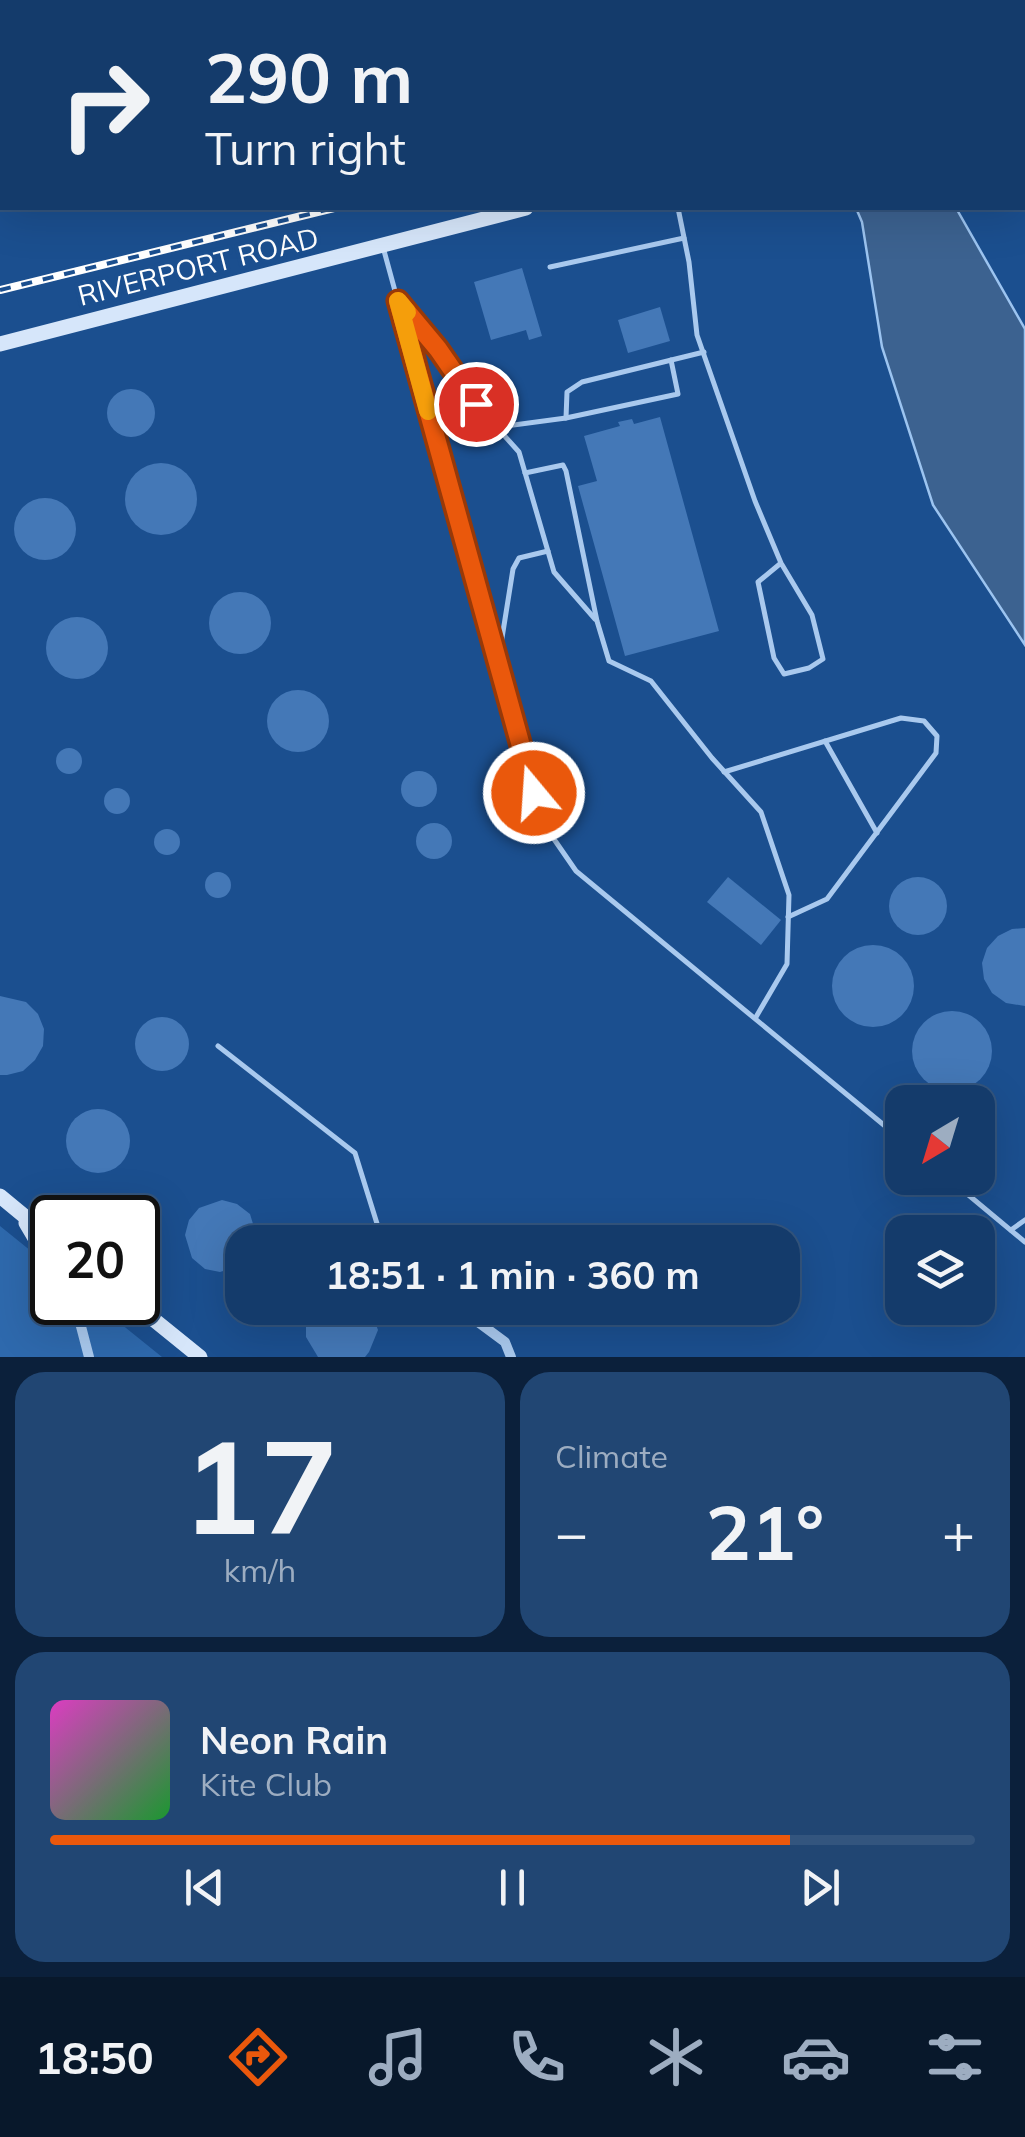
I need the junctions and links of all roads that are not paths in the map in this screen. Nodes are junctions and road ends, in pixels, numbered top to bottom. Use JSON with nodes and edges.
{"nodes":[{"id":1,"x":518,"y":210,"type":"edge"},
{"id":2,"x":678,"y":210,"type":"edge"},
{"id":3,"x":684,"y":238,"type":"junction"},
{"id":4,"x":382,"y":244,"type":"junction"},
{"id":5,"x":550,"y":267,"type":"dead end"},
{"id":6,"x":398,"y":301,"type":"junction"},
{"id":7,"x":0,"y":344,"type":"edge"},
{"id":8,"x":704,"y":352,"type":"junction"},
{"id":9,"x":671,"y":360,"type":"junction"},
{"id":10,"x":566,"y":418,"type":"junction"},
{"id":11,"x":500,"y":427,"type":"junction"},
{"id":12,"x":525,"y":473,"type":"junction"},
{"id":13,"x":548,"y":550,"type":"junction"},
{"id":14,"x":781,"y":563,"type":"junction"},
{"id":15,"x":597,"y":621,"type":"junction"},
{"id":16,"x":498,"y":666,"type":"junction"},
{"id":17,"x":825,"y":741,"type":"junction"},
{"id":18,"x":724,"y":772,"type":"junction"},
{"id":19,"x":877,"y":833,"type":"junction"},
{"id":20,"x":788,"y":916,"type":"junction"},
{"id":21,"x":756,"y":1017,"type":"junction"},
{"id":22,"x":218,"y":1046,"type":"dead end"},
{"id":23,"x":885,"y":1126,"type":"edge"},
{"id":24,"x":969,"y":1195,"type":"edge"},
{"id":25,"x":0,"y":1196,"type":"edge"},
{"id":26,"x":19,"y":1212,"type":"junction"},
{"id":27,"x":1025,"y":1220,"type":"edge"},
{"id":28,"x":30,"y":1221,"type":"edge"},
{"id":29,"x":377,"y":1225,"type":"edge"},
{"id":30,"x":30,"y":1230,"type":"edge"},
{"id":31,"x":1011,"y":1230,"type":"junction"},
{"id":32,"x":1025,"y":1242,"type":"edge"},
{"id":33,"x":80,"y":1325,"type":"edge"},
{"id":34,"x":160,"y":1325,"type":"edge"},
{"id":35,"x":482,"y":1325,"type":"edge"},
{"id":36,"x":89,"y":1357,"type":"edge"},
{"id":37,"x":200,"y":1357,"type":"edge"},
{"id":38,"x":511,"y":1357,"type":"edge"}],
"edges":[{"from":1,"to":4,"type":"main road","name":"RIVERPORT ROAD"},
{"from":2,"to":3,"type":"lane"},
{"from":3,"to":5,"type":"lane"},
{"from":3,"to":8,"type":"lane"},
{"from":4,"to":6,"type":"lane"},
{"from":4,"to":7,"type":"main road","name":"RIVERPORT ROAD"},
{"from":6,"to":11,"type":"lane"},
{"from":6,"to":16,"type":"lane"},
{"from":8,"to":9,"type":"lane"},
{"from":8,"to":14,"type":"lane"},
{"from":9,"to":10,"type":"lane"},
{"from":9,"to":10,"type":"lane"},
{"from":10,"to":11,"type":"lane"},
{"from":11,"to":12,"type":"lane"},
{"from":12,"to":13,"type":"lane"},
{"from":12,"to":15,"type":"lane"},
{"from":13,"to":15,"type":"lane"},
{"from":13,"to":16,"type":"lane"},
{"from":14,"to":14,"type":"lane"},
{"from":15,"to":18,"type":"lane"},
{"from":16,"to":21,"type":"lane"},
{"from":17,"to":18,"type":"lane"},
{"from":17,"to":19,"type":"lane"},
{"from":17,"to":19,"type":"lane"},
{"from":18,"to":20,"type":"lane"},
{"from":19,"to":20,"type":"lane"},
{"from":20,"to":21,"type":"lane"},
{"from":21,"to":23,"type":"lane"},
{"from":22,"to":29,"type":"lane"},
{"from":24,"to":31,"type":"lane"},
{"from":25,"to":26,"type":"main road"},
{"from":26,"to":28,"type":"main road"},
{"from":26,"to":30,"type":"main road"},
{"from":27,"to":31,"type":"lane"},
{"from":31,"to":32,"type":"lane"},
{"from":33,"to":36,"type":"street"},
{"from":34,"to":37,"type":"main road"},
{"from":35,"to":38,"type":"street"}]}
